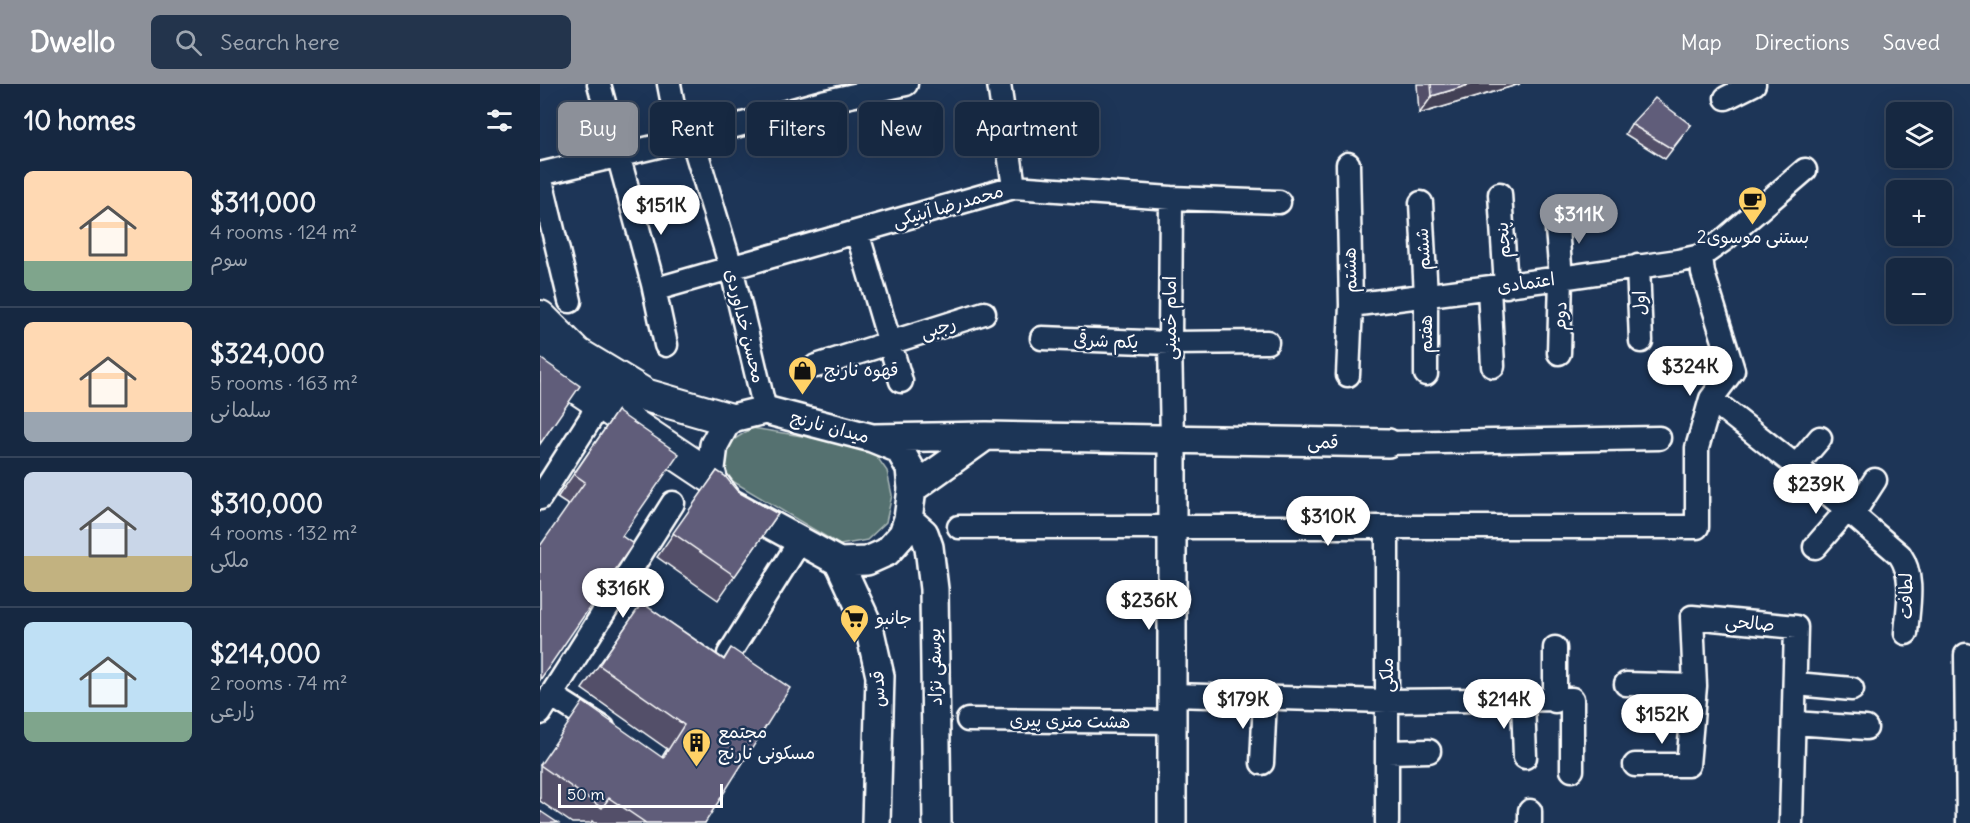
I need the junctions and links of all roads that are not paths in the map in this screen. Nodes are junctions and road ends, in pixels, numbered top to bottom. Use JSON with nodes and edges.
{"nodes":[{"id":1,"x":598,"y":84,"type":"edge"},
{"id":2,"x":669,"y":84,"type":"edge"},
{"id":3,"x":906,"y":84,"type":"edge"},
{"id":4,"x":999,"y":84,"type":"edge"},
{"id":5,"x":1754,"y":84,"type":"edge"},
{"id":6,"x":821,"y":93,"type":"edge"},
{"id":7,"x":1726,"y":98,"type":"dead end"},
{"id":8,"x":603,"y":102,"type":"edge"},
{"id":9,"x":675,"y":102,"type":"edge"},
{"id":10,"x":735,"y":122,"type":"edge"},
{"id":11,"x":614,"y":156,"type":"edge"},
{"id":12,"x":618,"y":156,"type":"edge"},
{"id":13,"x":692,"y":156,"type":"edge"},
{"id":14,"x":1348,"y":164,"type":"dead end"},
{"id":15,"x":1805,"y":170,"type":"dead end"},
{"id":16,"x":540,"y":175,"type":"edge"},
{"id":17,"x":1014,"y":187,"type":"junction"},
{"id":18,"x":1500,"y":194,"type":"dead end"},
{"id":19,"x":1171,"y":198,"type":"junction"},
{"id":20,"x":1279,"y":202,"type":"dead end"},
{"id":21,"x":1421,"y":203,"type":"dead end"},
{"id":22,"x":1556,"y":216,"type":"dead end"},
{"id":23,"x":857,"y":232,"type":"junction"},
{"id":24,"x":1701,"y":256,"type":"junction"},
{"id":25,"x":1638,"y":266,"type":"junction"},
{"id":26,"x":731,"y":267,"type":"junction"},
{"id":27,"x":1561,"y":278,"type":"junction"},
{"id":28,"x":652,"y":284,"type":"junction"},
{"id":29,"x":1498,"y":287,"type":"junction"},
{"id":30,"x":1426,"y":295,"type":"junction"},
{"id":31,"x":570,"y":301,"type":"dead end"},
{"id":32,"x":1351,"y":304,"type":"junction"},
{"id":33,"x":984,"y":313,"type":"dead end"},
{"id":34,"x":540,"y":317,"type":"edge"},
{"id":35,"x":1042,"y":338,"type":"dead end"},
{"id":36,"x":1641,"y":341,"type":"dead end"},
{"id":37,"x":1267,"y":342,"type":"dead end"},
{"id":38,"x":1170,"y":343,"type":"junction"},
{"id":39,"x":891,"y":344,"type":"junction"},
{"id":40,"x":666,"y":345,"type":"dead end"},
{"id":41,"x":540,"y":352,"type":"edge"},
{"id":42,"x":1559,"y":353,"type":"dead end"},
{"id":43,"x":816,"y":366,"type":"dead end"},
{"id":44,"x":1493,"y":366,"type":"dead end"},
{"id":45,"x":1426,"y":374,"type":"dead end"},
{"id":46,"x":1348,"y":375,"type":"dead end"},
{"id":47,"x":901,"y":381,"type":"dead end"},
{"id":48,"x":1711,"y":399,"type":"junction"},
{"id":49,"x":598,"y":401,"type":"junction"},
{"id":50,"x":765,"y":410,"type":"junction"},
{"id":51,"x":728,"y":419,"type":"junction"},
{"id":52,"x":986,"y":436,"type":"junction"},
{"id":53,"x":872,"y":438,"type":"junction"},
{"id":54,"x":1659,"y":438,"type":"dead end"},
{"id":55,"x":1820,"y":438,"type":"dead end"},
{"id":56,"x":1172,"y":439,"type":"junction"},
{"id":57,"x":1388,"y":443,"type":"joint"},
{"id":58,"x":1796,"y":466,"type":"junction"},
{"id":59,"x":710,"y":476,"type":"junction"},
{"id":60,"x":1875,"y":480,"type":"dead end"},
{"id":61,"x":912,"y":489,"type":"junction"},
{"id":62,"x":540,"y":498,"type":"edge"},
{"id":63,"x":673,"y":503,"type":"dead end"},
{"id":64,"x":1851,"y":512,"type":"junction"},
{"id":65,"x":908,"y":519,"type":"junction"},
{"id":66,"x":959,"y":527,"type":"dead end"},
{"id":67,"x":1172,"y":527,"type":"junction"},
{"id":68,"x":1387,"y":527,"type":"junction"},
{"id":69,"x":800,"y":542,"type":"junction"},
{"id":70,"x":1815,"y":547,"type":"dead end"},
{"id":71,"x":839,"y":562,"type":"junction"},
{"id":72,"x":1906,"y":633,"type":"dead end"},
{"id":73,"x":1554,"y":648,"type":"dead end"},
{"id":74,"x":729,"y":654,"type":"edge"},
{"id":75,"x":1966,"y":655,"type":"dead end"},
{"id":76,"x":1626,"y":684,"type":"dead end"},
{"id":77,"x":1796,"y":684,"type":"junction"},
{"id":78,"x":1695,"y":686,"type":"junction"},
{"id":79,"x":1852,"y":689,"type":"dead end"},
{"id":80,"x":1172,"y":695,"type":"junction"},
{"id":81,"x":1265,"y":699,"type":"junction"},
{"id":82,"x":1555,"y":700,"type":"junction"},
{"id":83,"x":1387,"y":701,"type":"junction"},
{"id":84,"x":1523,"y":701,"type":"junction"},
{"id":85,"x":546,"y":704,"type":"edge"},
{"id":86,"x":968,"y":720,"type":"dead end"},
{"id":87,"x":1172,"y":723,"type":"junction"},
{"id":88,"x":1794,"y":723,"type":"junction"},
{"id":89,"x":1866,"y":728,"type":"dead end"},
{"id":90,"x":616,"y":737,"type":"edge"},
{"id":91,"x":1429,"y":751,"type":"dead end"},
{"id":92,"x":1387,"y":752,"type":"junction"},
{"id":93,"x":1525,"y":757,"type":"dead end"},
{"id":94,"x":1262,"y":763,"type":"dead end"},
{"id":95,"x":1635,"y":765,"type":"dead end"},
{"id":96,"x":1572,"y":770,"type":"dead end"},
{"id":97,"x":876,"y":823,"type":"edge"},
{"id":98,"x":937,"y":823,"type":"edge"},
{"id":99,"x":1172,"y":823,"type":"edge"},
{"id":100,"x":1387,"y":823,"type":"edge"},
{"id":101,"x":1791,"y":823,"type":"edge"},
{"id":102,"x":1968,"y":823,"type":"edge"}],
"edges":[{"from":1,"to":8,"type":"street"},
{"from":2,"to":9,"type":"street","name":"محسن خداوردی"},
{"from":3,"to":6,"type":"street"},
{"from":4,"to":17,"type":"street"},
{"from":5,"to":7,"type":"street"},
{"from":6,"to":10,"type":"street"},
{"from":11,"to":16,"type":"street"},
{"from":12,"to":28,"type":"street"},
{"from":13,"to":26,"type":"street","name":"محسن خداوردی"},
{"from":14,"to":32,"type":"street","name":"هشتم"},
{"from":15,"to":24,"type":"street","name":"اعتمادی"},
{"from":16,"to":31,"type":"street"},
{"from":17,"to":19,"type":"street","name":"محمدرضا آبنیکی"},
{"from":17,"to":23,"type":"street","name":"محمدرضا آبنیکی"},
{"from":18,"to":29,"type":"street","name":"پنجم"},
{"from":19,"to":20,"type":"street","name":"محمدرضا آبنیکی"},
{"from":19,"to":38,"type":"street","name":"امام خمینی"},
{"from":21,"to":30,"type":"street","name":"ششم"},
{"from":22,"to":27,"type":"street","name":"دوم"},
{"from":23,"to":26,"type":"street","name":"محمدرضا آبنیکی"},
{"from":23,"to":39,"type":"street"},
{"from":24,"to":25,"type":"street","name":"اعتمادی"},
{"from":24,"to":48,"type":"street"},
{"from":25,"to":27,"type":"street","name":"اعتمادی"},
{"from":25,"to":36,"type":"street","name":"اول"},
{"from":26,"to":28,"type":"street","name":"محمدرضا آبنیکی"},
{"from":26,"to":50,"type":"street","name":"محسن خداوردی"},
{"from":27,"to":29,"type":"street","name":"اعتمادی"},
{"from":27,"to":42,"type":"street","name":"دوم"},
{"from":28,"to":40,"type":"street"},
{"from":29,"to":30,"type":"street","name":"اعتمادی"},
{"from":29,"to":44,"type":"street","name":"پنجم"},
{"from":30,"to":32,"type":"street","name":"اعتمادی"},
{"from":30,"to":45,"type":"street","name":"هفتم"},
{"from":32,"to":46,"type":"street","name":"هشتم"},
{"from":33,"to":39,"type":"street","name":"رجبی"},
{"from":34,"to":51,"type":"main road"},
{"from":35,"to":38,"type":"street","name":"یکم شرقی"},
{"from":37,"to":38,"type":"street","name":"یکم شرقی"},
{"from":38,"to":56,"type":"street","name":"امام خمینی"},
{"from":39,"to":43,"type":"street","name":"رجبی"},
{"from":39,"to":47,"type":"street"},
{"from":41,"to":49,"type":"main road"},
{"from":48,"to":58,"type":"street","name":"لطافت"},
{"from":48,"to":68,"type":"street"},
{"from":49,"to":59,"type":"main road"},
{"from":49,"to":62,"type":"street"},
{"from":50,"to":51,"type":"street","name":"میدان نارنج"},
{"from":50,"to":53,"type":"street","name":"میدان نارنج"},
{"from":51,"to":59,"type":"street"},
{"from":52,"to":53,"type":"street","name":"قمی"},
{"from":52,"to":56,"type":"street","name":"قمی"},
{"from":52,"to":61,"type":"street"},
{"from":53,"to":61,"type":"street","name":"میدان نارنج"},
{"from":54,"to":57,"type":"street","name":"قمی"},
{"from":55,"to":58,"type":"street"},
{"from":56,"to":57,"type":"street","name":"قمی"},
{"from":56,"to":67,"type":"street"},
{"from":58,"to":64,"type":"street","name":"لطافت"},
{"from":59,"to":69,"type":"street"},
{"from":60,"to":64,"type":"street"},
{"from":61,"to":65,"type":"street","name":"میدان نارنج"},
{"from":63,"to":85,"type":"street"},
{"from":64,"to":70,"type":"street"},
{"from":64,"to":72,"type":"street","name":"لطافت"},
{"from":65,"to":71,"type":"street","name":"میدان نارنج"},
{"from":65,"to":98,"type":"street","name":"یوسفی نژاد"},
{"from":66,"to":67,"type":"street"},
{"from":67,"to":68,"type":"street"},
{"from":67,"to":80,"type":"street"},
{"from":68,"to":83,"type":"street","name":"ملکی"},
{"from":69,"to":71,"type":"street"},
{"from":69,"to":74,"type":"street"},
{"from":71,"to":97,"type":"street","name":"قدس"},
{"from":73,"to":82,"type":"street"},
{"from":75,"to":102,"type":"street"},
{"from":76,"to":78,"type":"street"},
{"from":77,"to":78,"type":"street","name":"صالحی"},
{"from":77,"to":79,"type":"street"},
{"from":77,"to":88,"type":"street","name":"صالحی"},
{"from":78,"to":95,"type":"street","name":"صالحی"},
{"from":80,"to":81,"type":"street"},
{"from":80,"to":87,"type":"street"},
{"from":81,"to":83,"type":"street"},
{"from":81,"to":94,"type":"street"},
{"from":82,"to":84,"type":"street"},
{"from":82,"to":96,"type":"street"},
{"from":83,"to":84,"type":"street"},
{"from":83,"to":92,"type":"street","name":"ملکی"},
{"from":84,"to":93,"type":"street"},
{"from":85,"to":90,"type":"street"},
{"from":86,"to":87,"type":"street","name":"هشت متری پیری"},
{"from":87,"to":99,"type":"street"},
{"from":88,"to":89,"type":"street"},
{"from":88,"to":101,"type":"street","name":"صالحی"},
{"from":91,"to":92,"type":"street"},
{"from":92,"to":100,"type":"street","name":"ملکی"}]}
